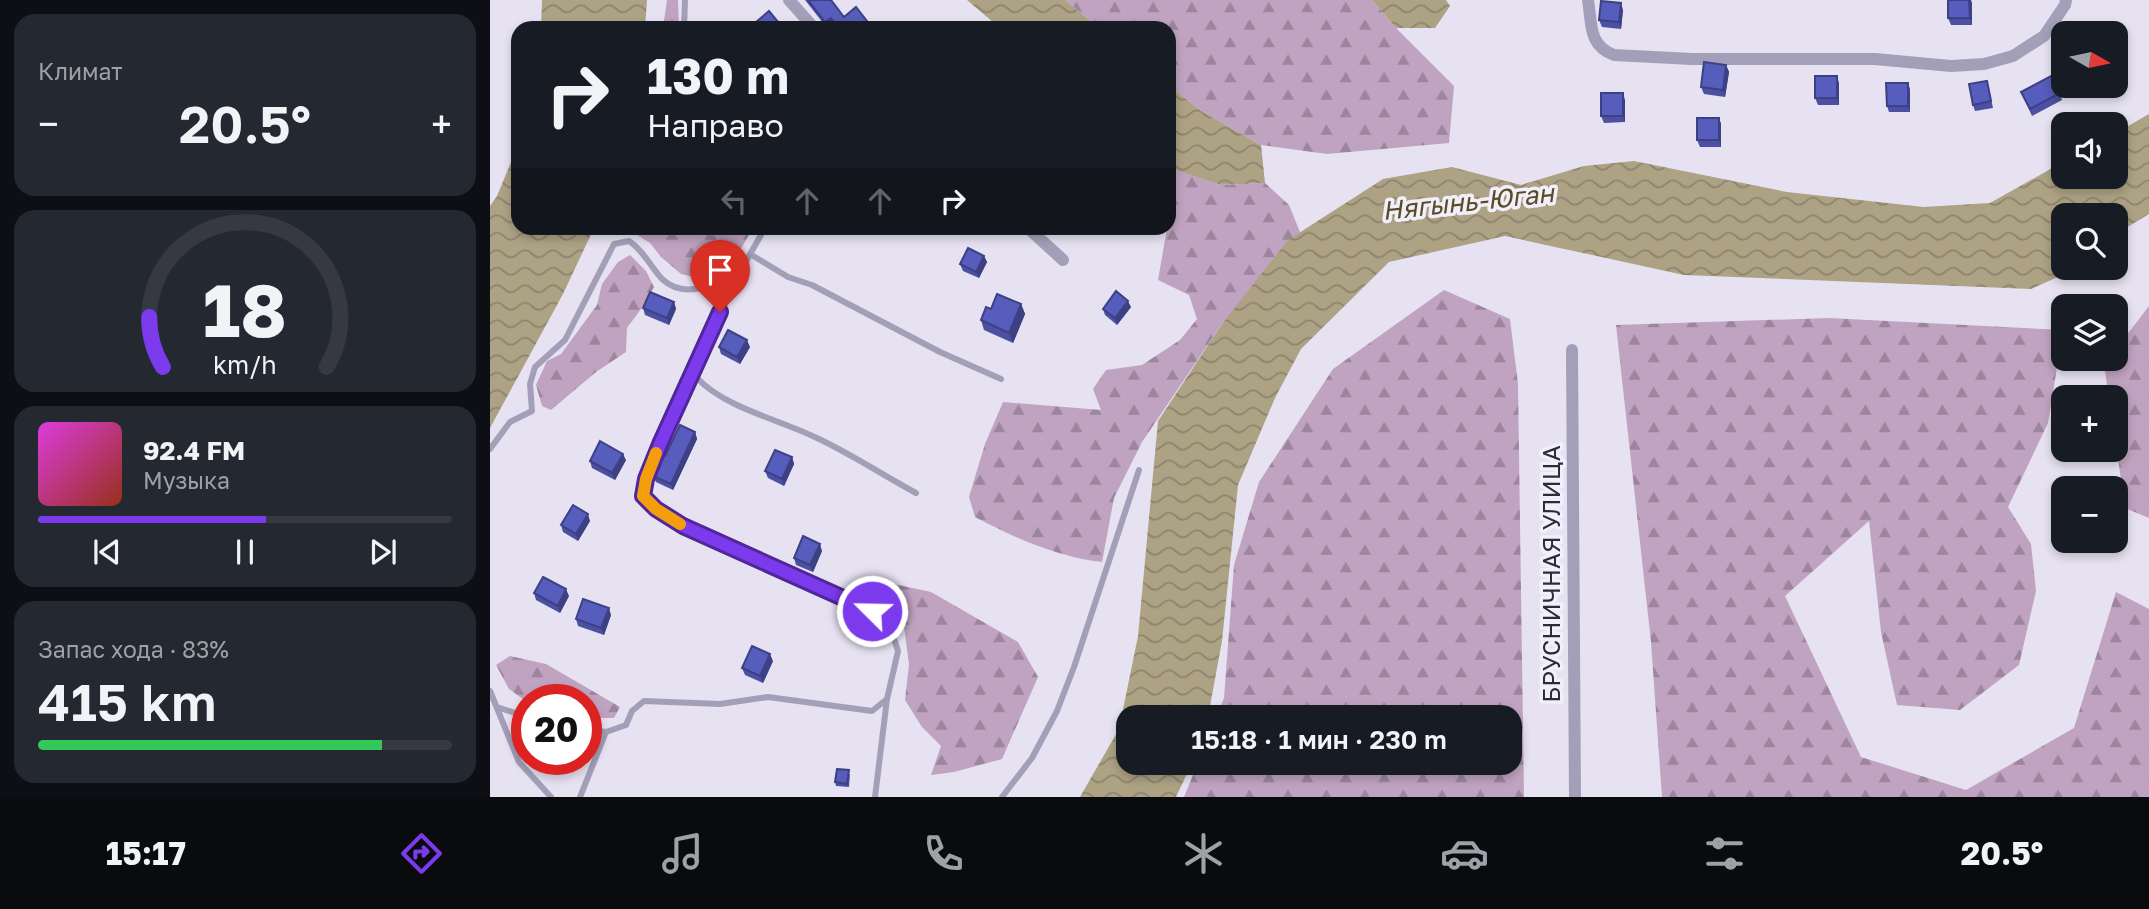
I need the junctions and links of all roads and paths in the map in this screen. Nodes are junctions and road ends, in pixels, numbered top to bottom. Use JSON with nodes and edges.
{"nodes":[{"id":1,"x":685,"y":0,"type":"edge"},
{"id":2,"x":789,"y":0,"type":"edge"},
{"id":3,"x":1588,"y":0,"type":"edge"},
{"id":4,"x":2066,"y":0,"type":"edge"},
{"id":5,"x":684,"y":21,"type":"edge"},
{"id":6,"x":808,"y":21,"type":"edge"},
{"id":7,"x":761,"y":235,"type":"edge"},
{"id":8,"x":1036,"y":235,"type":"edge"},
{"id":9,"x":750,"y":254,"type":"junction"},
{"id":10,"x":1063,"y":260,"type":"dead end"},
{"id":11,"x":1572,"y":350,"type":"dead end"},
{"id":12,"x":697,"y":360,"type":"junction"},
{"id":13,"x":1001,"y":379,"type":"dead end"},
{"id":14,"x":490,"y":449,"type":"edge"},
{"id":15,"x":1139,"y":470,"type":"dead end"},
{"id":16,"x":916,"y":493,"type":"dead end"},
{"id":17,"x":490,"y":691,"type":"edge"},
{"id":18,"x":887,"y":699,"type":"junction"},
{"id":19,"x":497,"y":707,"type":"junction"},
{"id":20,"x":511,"y":712,"type":"edge"},
{"id":21,"x":602,"y":732,"type":"edge"},
{"id":22,"x":606,"y":733,"type":"junction"},
{"id":23,"x":551,"y":797,"type":"edge"},
{"id":24,"x":580,"y":797,"type":"edge"},
{"id":25,"x":875,"y":797,"type":"edge"},
{"id":26,"x":1002,"y":797,"type":"edge"},
{"id":27,"x":1575,"y":797,"type":"edge"}],
"edges":[{"from":1,"to":5,"type":"lane"},
{"from":2,"to":6,"type":"street"},
{"from":3,"to":4,"type":"street"},
{"from":7,"to":9,"type":"lane"},
{"from":8,"to":10,"type":"street"},
{"from":9,"to":12,"type":"lane"},
{"from":9,"to":13,"type":"lane"},
{"from":9,"to":14,"type":"lane"},
{"from":11,"to":27,"type":"street","name":"БРУСНИЧНАЯ УЛИЦА"},
{"from":12,"to":16,"type":"lane"},
{"from":12,"to":18,"type":"lane"},
{"from":15,"to":26,"type":"lane"},
{"from":17,"to":19,"type":"lane"},
{"from":18,"to":22,"type":"lane"},
{"from":18,"to":25,"type":"lane"},
{"from":19,"to":20,"type":"lane"},
{"from":19,"to":23,"type":"lane"},
{"from":21,"to":22,"type":"lane"},
{"from":22,"to":24,"type":"lane"}]}
